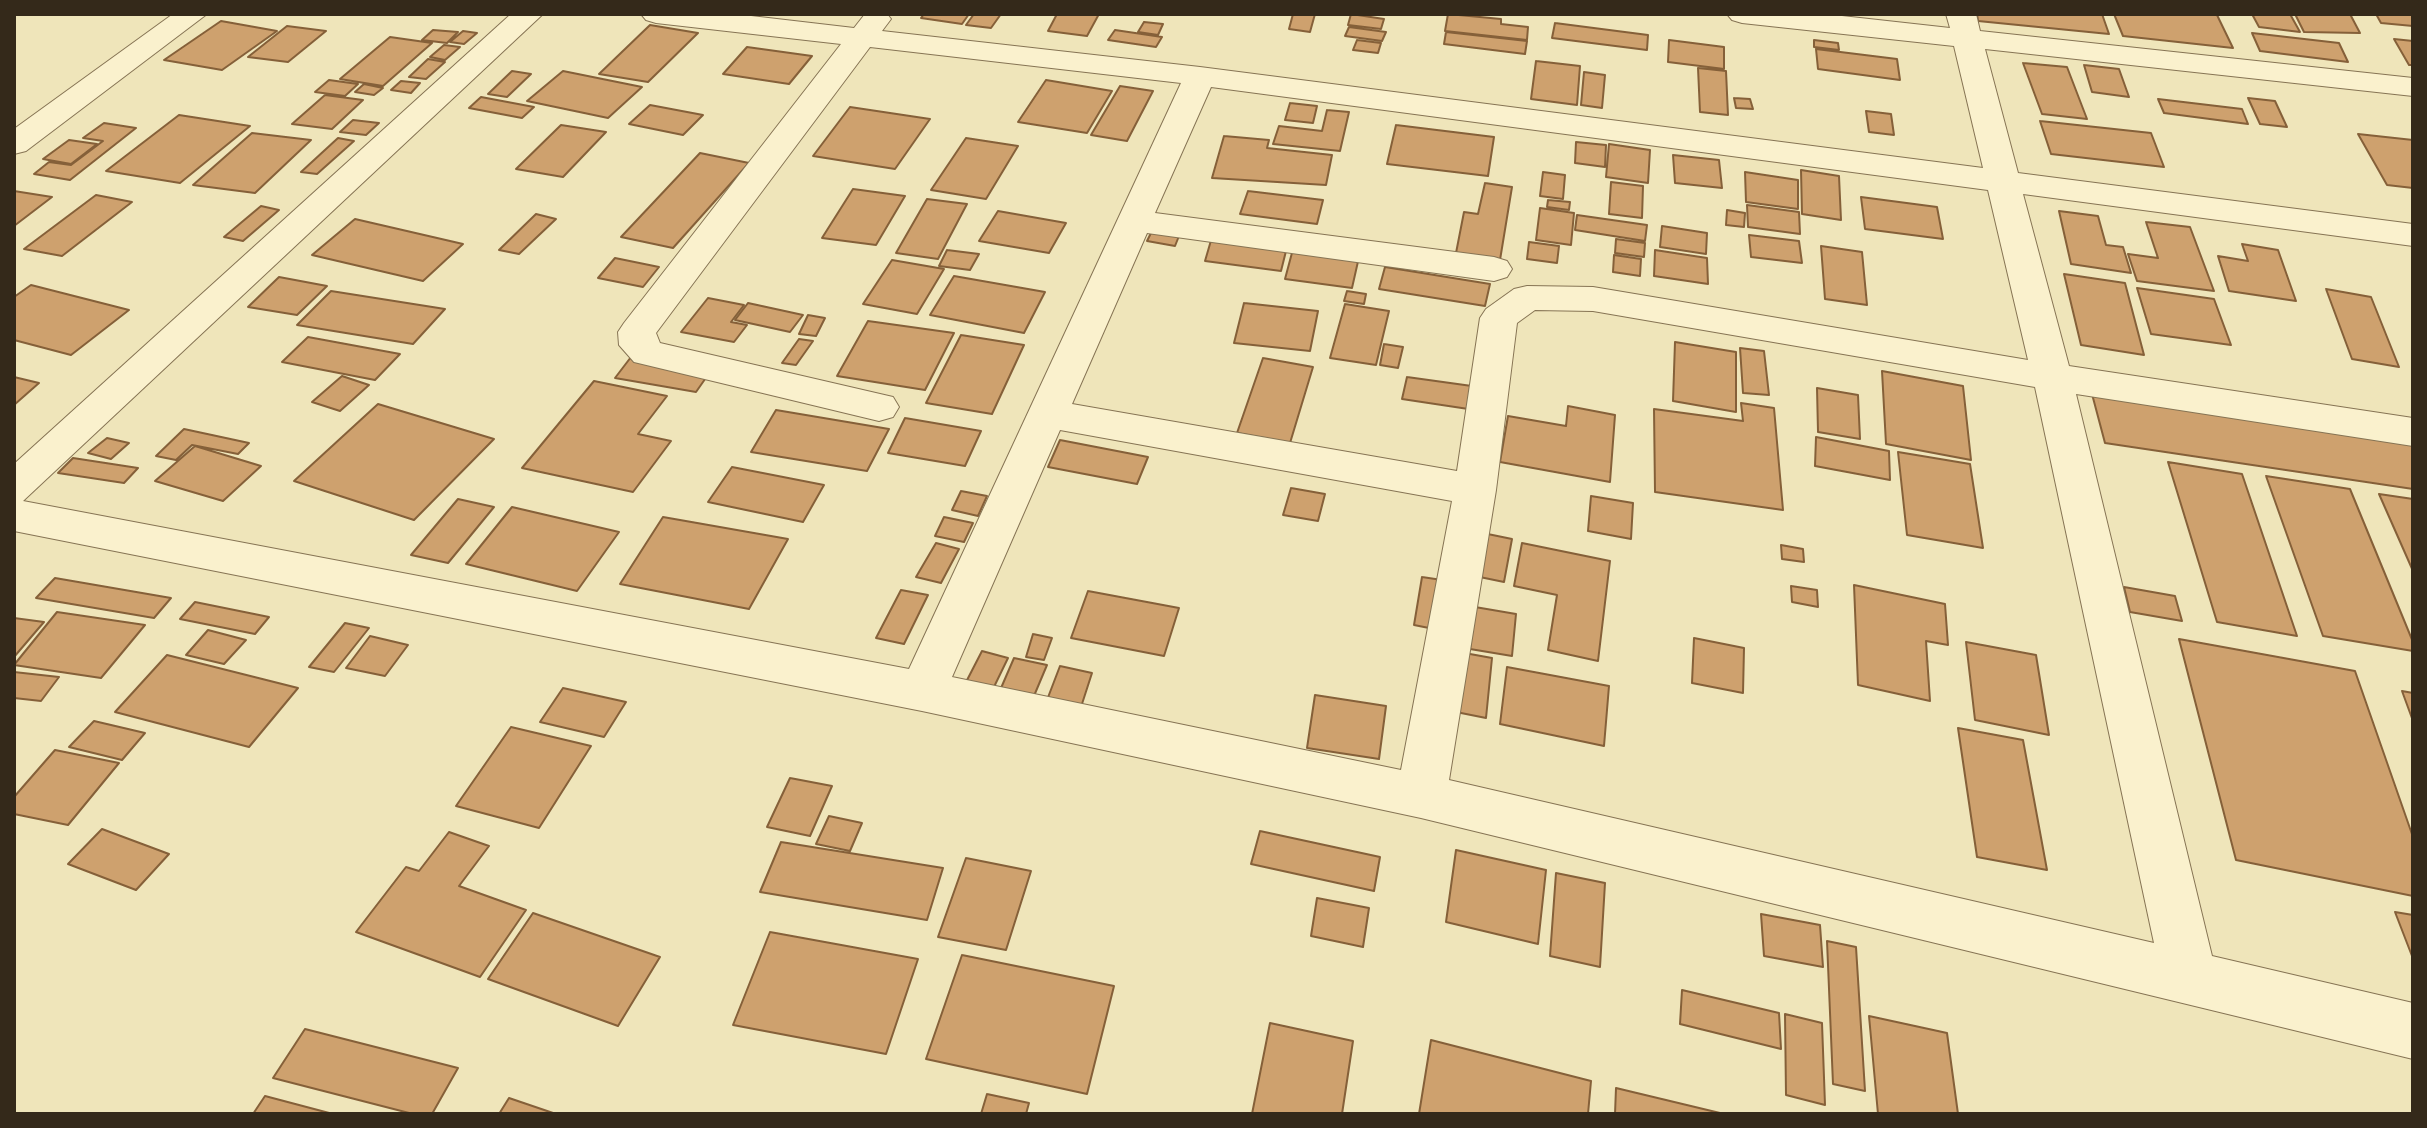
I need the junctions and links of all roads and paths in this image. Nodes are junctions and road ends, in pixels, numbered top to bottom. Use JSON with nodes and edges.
{"nodes":[{"id":1,"x":192,"y":14,"type":"edge"},
{"id":2,"x":528,"y":14,"type":"edge"},
{"id":3,"x":656,"y":14,"type":"edge"},
{"id":4,"x":1742,"y":14,"type":"edge"},
{"id":5,"x":870,"y":26,"type":"edge"},
{"id":6,"x":1964,"y":26,"type":"edge"},
{"id":7,"x":1200,"y":76,"type":"junction"},
{"id":8,"x":2413,"y":87,"type":"edge"},
{"id":9,"x":14,"y":144,"type":"edge"},
{"id":10,"x":2004,"y":179,"type":"junction"},
{"id":11,"x":1136,"y":221,"type":"junction"},
{"id":12,"x":2413,"y":235,"type":"edge"},
{"id":13,"x":1494,"y":269,"type":"dead end"},
{"id":14,"x":2052,"y":377,"type":"junction"},
{"id":15,"x":879,"y":407,"type":"dead end"},
{"id":16,"x":1050,"y":414,"type":"junction"},
{"id":17,"x":2413,"y":432,"type":"edge"},
{"id":18,"x":14,"y":488,"type":"edge"},
{"id":19,"x":1475,"y":490,"type":"junction"},
{"id":20,"x":14,"y":515,"type":"edge"},
{"id":21,"x":922,"y":691,"type":"junction"},
{"id":22,"x":1421,"y":796,"type":"junction"},
{"id":23,"x":2190,"y":981,"type":"junction"},
{"id":24,"x":2413,"y":1031,"type":"edge"}],
"edges":[{"from":1,"to":9,"type":"street"},
{"from":2,"to":18,"type":"street"},
{"from":3,"to":5,"type":"street"},
{"from":4,"to":6,"type":"street"},
{"from":5,"to":7,"type":"street"},
{"from":5,"to":15,"type":"street"},
{"from":6,"to":8,"type":"street"},
{"from":6,"to":10,"type":"street"},
{"from":7,"to":10,"type":"street"},
{"from":7,"to":11,"type":"street"},
{"from":10,"to":12,"type":"street"},
{"from":10,"to":14,"type":"street"},
{"from":11,"to":13,"type":"street"},
{"from":11,"to":16,"type":"street"},
{"from":14,"to":17,"type":"street"},
{"from":14,"to":19,"type":"street"},
{"from":14,"to":23,"type":"street"},
{"from":16,"to":19,"type":"street"},
{"from":16,"to":21,"type":"street"},
{"from":19,"to":22,"type":"street"},
{"from":20,"to":21,"type":"street"},
{"from":21,"to":22,"type":"street"},
{"from":22,"to":23,"type":"street"},
{"from":23,"to":24,"type":"street"}]}
